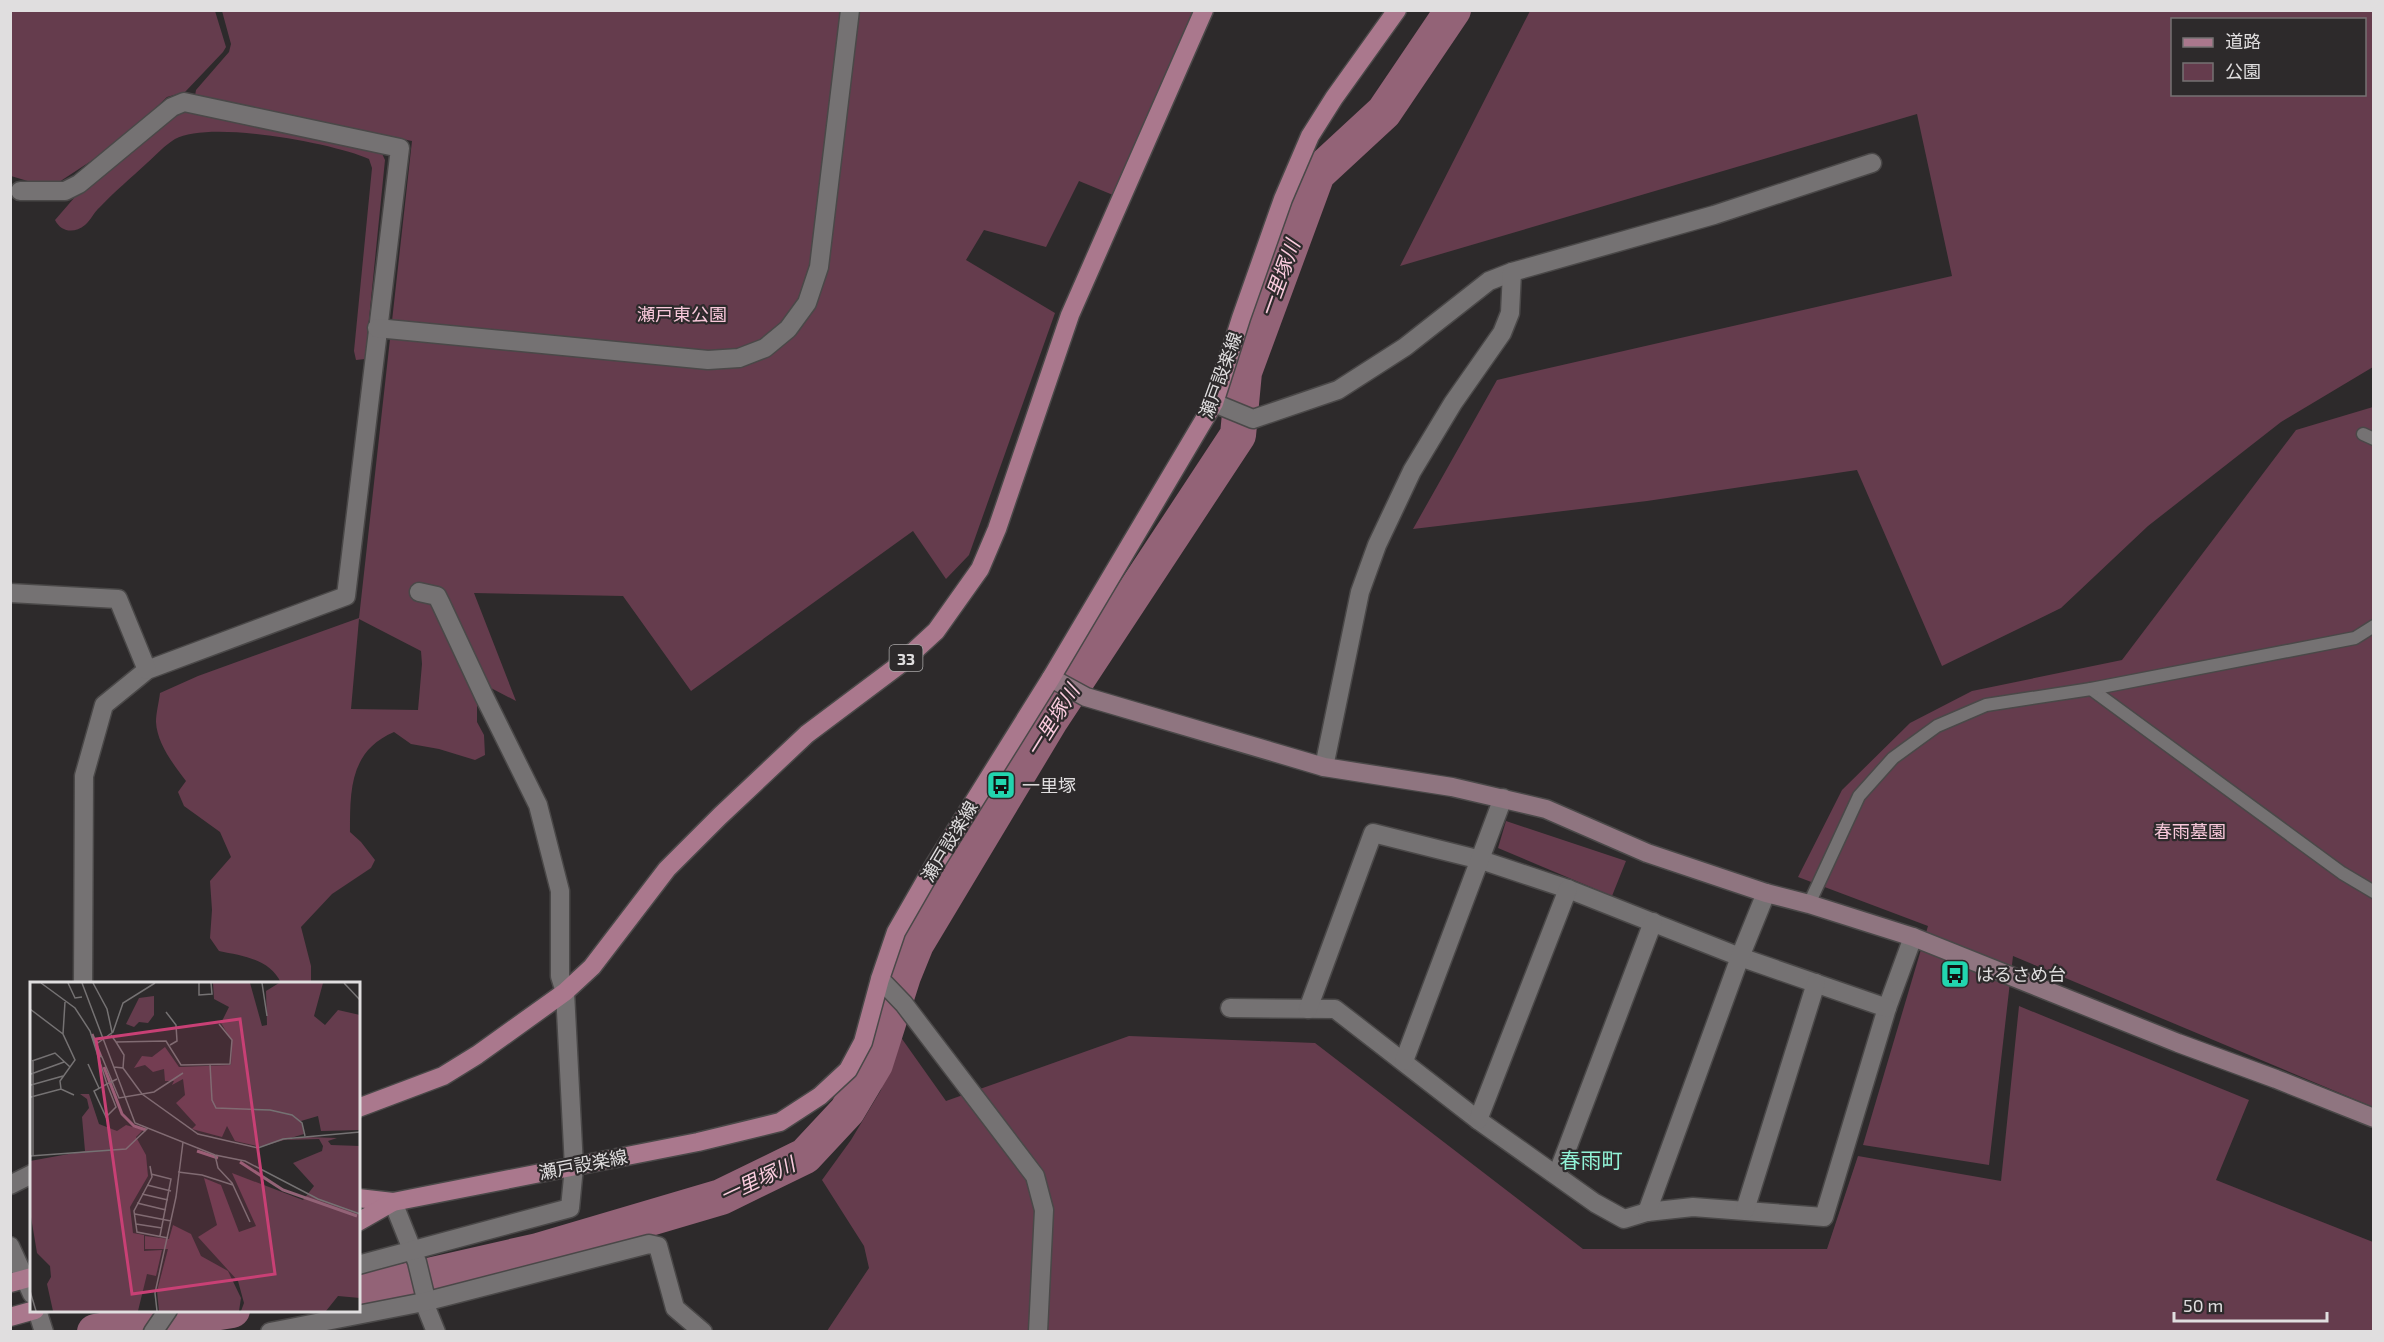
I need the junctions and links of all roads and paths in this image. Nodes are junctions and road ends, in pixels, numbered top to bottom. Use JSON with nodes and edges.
{"nodes":[{"id":1,"x":850,"y":10,"type":"edge"},
{"id":2,"x":1204,"y":10,"type":"edge"},
{"id":3,"x":1397,"y":10,"type":"edge"},
{"id":4,"x":1872,"y":163,"type":"dead end"},
{"id":5,"x":20,"y":191,"type":"dead end"},
{"id":6,"x":1512,"y":272,"type":"junction"},
{"id":7,"x":377,"y":328,"type":"junction"},
{"id":8,"x":1218,"y":405,"type":"junction"},
{"id":9,"x":418,"y":592,"type":"dead end"},
{"id":10,"x":10,"y":593,"type":"edge"},
{"id":11,"x":2373,"y":626,"type":"edge"},
{"id":12,"x":147,"y":670,"type":"junction"},
{"id":13,"x":1051,"y":678,"type":"junction"},
{"id":14,"x":2091,"y":689,"type":"junction"},
{"id":15,"x":1324,"y":767,"type":"junction"},
{"id":16,"x":1503,"y":798,"type":"junction"},
{"id":17,"x":1481,"y":861,"type":"junction"},
{"id":18,"x":1568,"y":889,"type":"junction"},
{"id":19,"x":2373,"y":892,"type":"edge"},
{"id":20,"x":1766,"y":893,"type":"junction"},
{"id":21,"x":1809,"y":904,"type":"junction"},
{"id":22,"x":1653,"y":922,"type":"junction"},
{"id":23,"x":1913,"y":938,"type":"junction"},
{"id":24,"x":1740,"y":957,"type":"junction"},
{"id":25,"x":882,"y":981,"type":"junction"},
{"id":26,"x":83,"y":982,"type":"edge"},
{"id":27,"x":1816,"y":984,"type":"junction"},
{"id":28,"x":565,"y":992,"type":"junction"},
{"id":29,"x":1230,"y":1008,"type":"dead end"},
{"id":30,"x":1887,"y":1008,"type":"junction"},
{"id":31,"x":1308,"y":1009,"type":"junction"},
{"id":32,"x":1404,"y":1061,"type":"junction"},
{"id":33,"x":360,"y":1107,"type":"edge"},
{"id":34,"x":2373,"y":1118,"type":"edge"},
{"id":35,"x":1478,"y":1120,"type":"junction"},
{"id":36,"x":574,"y":1167,"type":"junction"},
{"id":37,"x":30,"y":1175,"type":"edge"},
{"id":38,"x":1557,"y":1175,"type":"junction"},
{"id":39,"x":10,"y":1185,"type":"edge"},
{"id":40,"x":360,"y":1197,"type":"edge"},
{"id":41,"x":393,"y":1202,"type":"junction"},
{"id":42,"x":1745,"y":1210,"type":"junction"},
{"id":43,"x":1647,"y":1212,"type":"junction"},
{"id":44,"x":360,"y":1221,"type":"edge"},
{"id":45,"x":10,"y":1246,"type":"edge"},
{"id":46,"x":415,"y":1257,"type":"junction"},
{"id":47,"x":360,"y":1265,"type":"edge"},
{"id":48,"x":25,"y":1283,"type":"edge"},
{"id":49,"x":425,"y":1298,"type":"junction"},
{"id":50,"x":32,"y":1312,"type":"edge"},
{"id":51,"x":36,"y":1312,"type":"edge"},
{"id":52,"x":167,"y":1312,"type":"edge"},
{"id":53,"x":10,"y":1317,"type":"edge"},
{"id":54,"x":44,"y":1331,"type":"edge"},
{"id":55,"x":153,"y":1332,"type":"edge"},
{"id":56,"x":270,"y":1332,"type":"edge"},
{"id":57,"x":436,"y":1332,"type":"edge"},
{"id":58,"x":703,"y":1332,"type":"edge"},
{"id":59,"x":1038,"y":1332,"type":"edge"}],
"edges":[{"from":1,"to":7,"type":"street"},
{"from":2,"to":28,"type":"main road","number":"33"},
{"from":3,"to":8,"type":"main road","name":"瀬戸設楽線"},
{"from":4,"to":6,"type":"street"},
{"from":5,"to":7,"type":"street"},
{"from":6,"to":8,"type":"street"},
{"from":6,"to":15,"type":"street"},
{"from":7,"to":12,"type":"street"},
{"from":8,"to":13,"type":"main road","name":"瀬戸設楽線"},
{"from":9,"to":28,"type":"street"},
{"from":10,"to":12,"type":"street"},
{"from":11,"to":14,"type":"lane"},
{"from":12,"to":26,"type":"street"},
{"from":13,"to":15,"type":"street"},
{"from":13,"to":25,"type":"main road","name":"瀬戸設楽線"},
{"from":14,"to":19,"type":"lane"},
{"from":14,"to":21,"type":"lane"},
{"from":15,"to":16,"type":"street"},
{"from":16,"to":17,"type":"street"},
{"from":16,"to":20,"type":"street"},
{"from":17,"to":18,"type":"street"},
{"from":17,"to":31,"type":"street"},
{"from":17,"to":32,"type":"street"},
{"from":18,"to":22,"type":"street"},
{"from":18,"to":35,"type":"street"},
{"from":20,"to":21,"type":"street"},
{"from":20,"to":24,"type":"street"},
{"from":21,"to":23,"type":"street"},
{"from":22,"to":24,"type":"street"},
{"from":22,"to":38,"type":"street"},
{"from":23,"to":30,"type":"street"},
{"from":23,"to":34,"type":"street"},
{"from":24,"to":27,"type":"street"},
{"from":24,"to":43,"type":"street"},
{"from":25,"to":36,"type":"main road","name":"瀬戸設楽線"},
{"from":25,"to":59,"type":"street"},
{"from":27,"to":30,"type":"street"},
{"from":27,"to":42,"type":"street"},
{"from":28,"to":33,"type":"main road","number":"33"},
{"from":28,"to":36,"type":"street"},
{"from":29,"to":31,"type":"street"},
{"from":30,"to":42,"type":"street"},
{"from":31,"to":32,"type":"street"},
{"from":32,"to":35,"type":"street"},
{"from":35,"to":38,"type":"street"},
{"from":36,"to":41,"type":"main road","name":"瀬戸設楽線"},
{"from":36,"to":46,"type":"street"},
{"from":37,"to":39,"type":"street"},
{"from":38,"to":43,"type":"street"},
{"from":40,"to":41,"type":"main road","name":"瀬戸設楽線"},
{"from":41,"to":44,"type":"main road","name":"瀬戸設楽線"},
{"from":41,"to":46,"type":"street"},
{"from":42,"to":43,"type":"street"},
{"from":45,"to":48,"type":"street"},
{"from":46,"to":47,"type":"street"},
{"from":46,"to":49,"type":"street"},
{"from":49,"to":56,"type":"street"},
{"from":49,"to":57,"type":"street"},
{"from":49,"to":58,"type":"street"},
{"from":50,"to":53,"type":"main road"},
{"from":51,"to":54,"type":"street"},
{"from":52,"to":55,"type":"street"}]}
